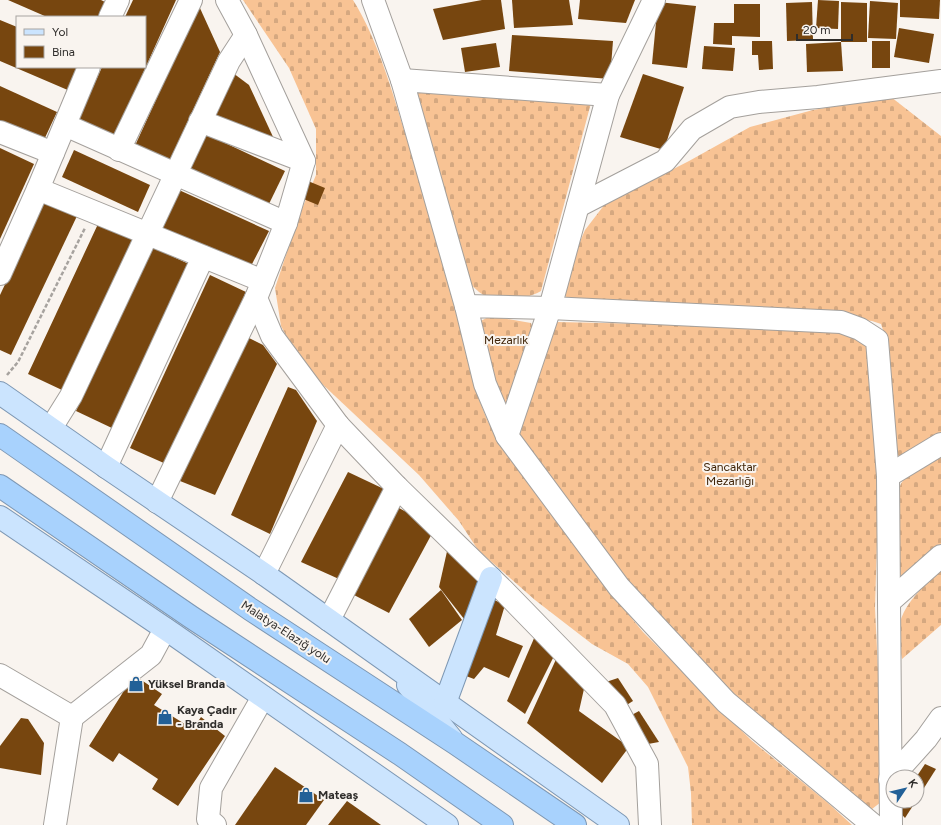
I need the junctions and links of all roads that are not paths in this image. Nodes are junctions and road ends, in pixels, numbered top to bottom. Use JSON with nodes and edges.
{"nodes":[{"id":1,"x":118,"y":0,"type":"edge"},
{"id":2,"x":191,"y":0,"type":"edge"},
{"id":3,"x":227,"y":0,"type":"edge"},
{"id":4,"x":373,"y":0,"type":"edge"},
{"id":5,"x":654,"y":0,"type":"edge"},
{"id":6,"x":110,"y":16,"type":"edge"},
{"id":7,"x":246,"y":35,"type":"junction"},
{"id":8,"x":89,"y":68,"type":"edge"},
{"id":9,"x":402,"y":80,"type":"junction"},
{"id":10,"x":941,"y":81,"type":"edge"},
{"id":11,"x":608,"y":95,"type":"junction"},
{"id":12,"x":200,"y":121,"type":"junction"},
{"id":13,"x":65,"y":125,"type":"junction"},
{"id":14,"x":0,"y":132,"type":"edge"},
{"id":15,"x":119,"y":150,"type":"junction"},
{"id":16,"x":53,"y":152,"type":"junction"},
{"id":17,"x":304,"y":161,"type":"junction"},
{"id":18,"x":175,"y":175,"type":"junction"},
{"id":19,"x":38,"y":189,"type":"junction"},
{"id":20,"x":578,"y":206,"type":"junction"},
{"id":21,"x":286,"y":223,"type":"junction"},
{"id":22,"x":147,"y":234,"type":"junction"},
{"id":23,"x":204,"y":257,"type":"junction"},
{"id":24,"x":0,"y":274,"type":"edge"},
{"id":25,"x":260,"y":290,"type":"junction"},
{"id":26,"x":466,"y":306,"type":"junction"},
{"id":27,"x":550,"y":308,"type":"junction"},
{"id":28,"x":3,"y":385,"type":"edge"},
{"id":29,"x":338,"y":425,"type":"junction"},
{"id":30,"x":51,"y":428,"type":"junction"},
{"id":31,"x":0,"y":435,"type":"edge"},
{"id":32,"x":507,"y":436,"type":"junction"},
{"id":33,"x":941,"y":444,"type":"edge"},
{"id":34,"x":106,"y":468,"type":"junction"},
{"id":35,"x":888,"y":476,"type":"junction"},
{"id":36,"x":0,"y":486,"type":"edge"},
{"id":37,"x":397,"y":488,"type":"junction"},
{"id":38,"x":157,"y":502,"type":"junction"},
{"id":39,"x":0,"y":517,"type":"edge"},
{"id":40,"x":941,"y":556,"type":"edge"},
{"id":41,"x":264,"y":574,"type":"junction"},
{"id":42,"x":491,"y":578,"type":"junction"},
{"id":43,"x":889,"y":602,"type":"junction"},
{"id":44,"x":329,"y":620,"type":"junction"},
{"id":45,"x":165,"y":629,"type":"junction"},
{"id":46,"x":391,"y":664,"type":"junction"},
{"id":47,"x":0,"y":675,"type":"edge"},
{"id":48,"x":263,"y":697,"type":"junction"},
{"id":49,"x":445,"y":703,"type":"junction"},
{"id":50,"x":72,"y":717,"type":"junction"},
{"id":51,"x":941,"y":718,"type":"edge"},
{"id":52,"x":455,"y":743,"type":"junction"},
{"id":53,"x":890,"y":769,"type":"edge"},
{"id":54,"x":899,"y":769,"type":"edge"},
{"id":55,"x":891,"y":809,"type":"edge"},
{"id":56,"x":55,"y":825,"type":"edge"},
{"id":57,"x":215,"y":825,"type":"edge"},
{"id":58,"x":447,"y":825,"type":"edge"},
{"id":59,"x":502,"y":825,"type":"edge"},
{"id":60,"x":575,"y":825,"type":"edge"},
{"id":61,"x":618,"y":825,"type":"edge"},
{"id":62,"x":650,"y":825,"type":"edge"},
{"id":63,"x":873,"y":825,"type":"edge"},
{"id":64,"x":891,"y":825,"type":"edge"}],
"edges":[{"from":1,"to":6,"type":"street"},
{"from":2,"to":15,"type":"street"},
{"from":3,"to":7,"type":"street"},
{"from":4,"to":9,"type":"street"},
{"from":5,"to":11,"type":"street"},
{"from":7,"to":12,"type":"street"},
{"from":7,"to":17,"type":"street"},
{"from":8,"to":13,"type":"street"},
{"from":9,"to":11,"type":"street"},
{"from":9,"to":26,"type":"street"},
{"from":10,"to":20,"type":"street"},
{"from":11,"to":20,"type":"street"},
{"from":12,"to":17,"type":"street"},
{"from":12,"to":18,"type":"street"},
{"from":13,"to":15,"type":"street"},
{"from":13,"to":16,"type":"street"},
{"from":14,"to":16,"type":"street"},
{"from":15,"to":18,"type":"street"},
{"from":16,"to":19,"type":"street"},
{"from":17,"to":21,"type":"street"},
{"from":18,"to":21,"type":"street"},
{"from":18,"to":22,"type":"street"},
{"from":19,"to":22,"type":"street"},
{"from":19,"to":24,"type":"street"},
{"from":20,"to":27,"type":"street"},
{"from":21,"to":25,"type":"street"},
{"from":22,"to":23,"type":"street"},
{"from":22,"to":30,"type":"street"},
{"from":23,"to":25,"type":"street"},
{"from":23,"to":34,"type":"street"},
{"from":25,"to":29,"type":"street"},
{"from":25,"to":38,"type":"street"},
{"from":26,"to":27,"type":"street"},
{"from":26,"to":32,"type":"street"},
{"from":27,"to":32,"type":"street"},
{"from":27,"to":35,"type":"street"},
{"from":28,"to":30,"type":"main road"},
{"from":29,"to":37,"type":"street"},
{"from":29,"to":41,"type":"street"},
{"from":30,"to":34,"type":"main road"},
{"from":31,"to":52,"type":"highway","name":"Malatya-Elazığ yolu"},
{"from":32,"to":63,"type":"street"},
{"from":33,"to":35,"type":"street"},
{"from":34,"to":38,"type":"main road"},
{"from":35,"to":43,"type":"street"},
{"from":36,"to":59,"type":"highway"},
{"from":37,"to":42,"type":"street"},
{"from":37,"to":44,"type":"street"},
{"from":38,"to":41,"type":"main road"},
{"from":39,"to":45,"type":"main road"},
{"from":40,"to":43,"type":"street"},
{"from":41,"to":44,"type":"main road"},
{"from":42,"to":49,"type":"main road"},
{"from":42,"to":62,"type":"street"},
{"from":43,"to":53,"type":"street"},
{"from":44,"to":46,"type":"main road"},
{"from":45,"to":48,"type":"main road"},
{"from":45,"to":50,"type":"street"},
{"from":46,"to":49,"type":"main road"},
{"from":46,"to":52,"type":"main road"},
{"from":47,"to":50,"type":"street"},
{"from":48,"to":57,"type":"street"},
{"from":48,"to":58,"type":"main road"},
{"from":49,"to":61,"type":"main road"},
{"from":50,"to":56,"type":"street"},
{"from":51,"to":54,"type":"street"},
{"from":52,"to":60,"type":"highway","name":"Malatya-Elazığ yolu"},
{"from":55,"to":64,"type":"street"}]}
